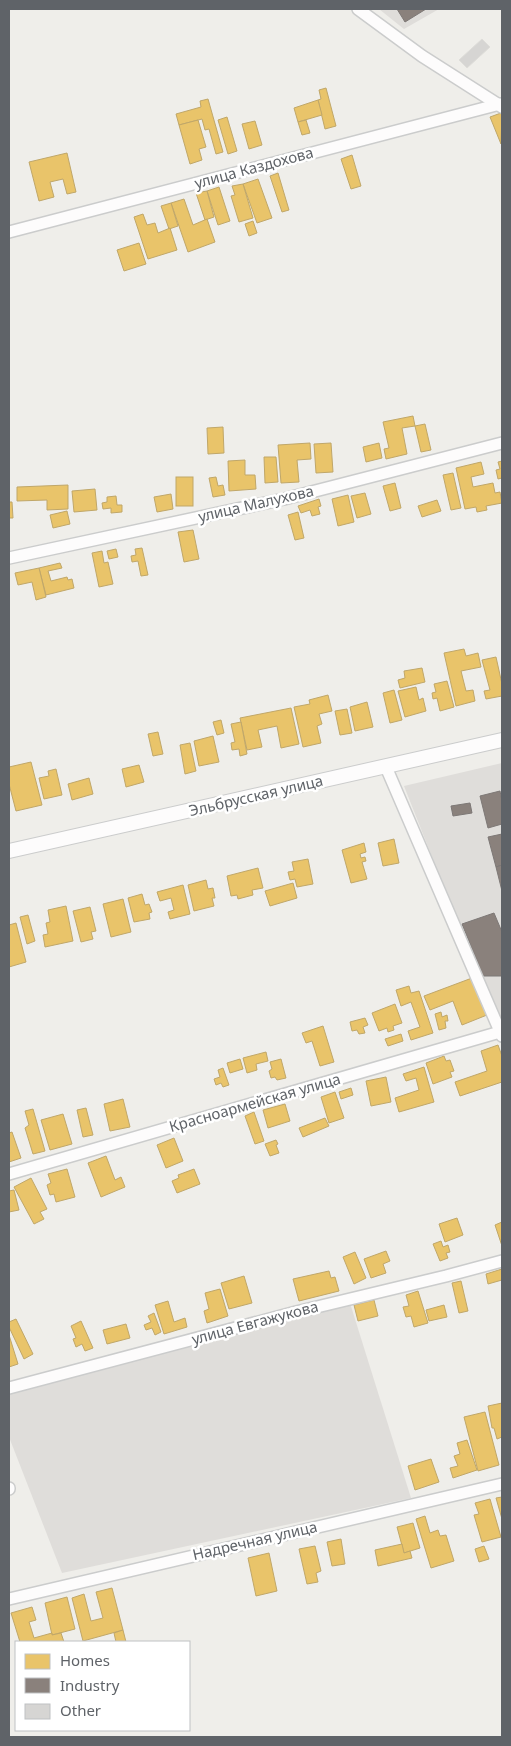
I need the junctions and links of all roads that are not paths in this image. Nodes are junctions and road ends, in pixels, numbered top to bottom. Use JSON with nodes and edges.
{"nodes":[{"id":1,"x":358,"y":9,"type":"edge"},
{"id":2,"x":501,"y":105,"type":"edge"},
{"id":3,"x":9,"y":232,"type":"edge"},
{"id":4,"x":502,"y":443,"type":"edge"},
{"id":5,"x":9,"y":558,"type":"edge"},
{"id":6,"x":502,"y":740,"type":"edge"},
{"id":7,"x":386,"y":767,"type":"junction"},
{"id":8,"x":9,"y":851,"type":"edge"},
{"id":9,"x":501,"y":1034,"type":"edge"},
{"id":10,"x":9,"y":1174,"type":"edge"},
{"id":11,"x":502,"y":1260,"type":"edge"},
{"id":12,"x":9,"y":1388,"type":"edge"},
{"id":13,"x":502,"y":1484,"type":"edge"},
{"id":14,"x":9,"y":1599,"type":"edge"}],
"edges":[{"from":1,"to":2,"type":"street"},
{"from":2,"to":3,"type":"street","name":"улица Каздохова"},
{"from":4,"to":5,"type":"street","name":"улица Малухова"},
{"from":6,"to":7,"type":"street","name":"Эльбрусская улица"},
{"from":7,"to":8,"type":"street","name":"Эльбрусская улица"},
{"from":7,"to":9,"type":"street"},
{"from":9,"to":10,"type":"street","name":"Красноармейская улица"},
{"from":11,"to":12,"type":"street","name":"улица Евгажукова"},
{"from":13,"to":14,"type":"street","name":"Надречная улица"}]}
